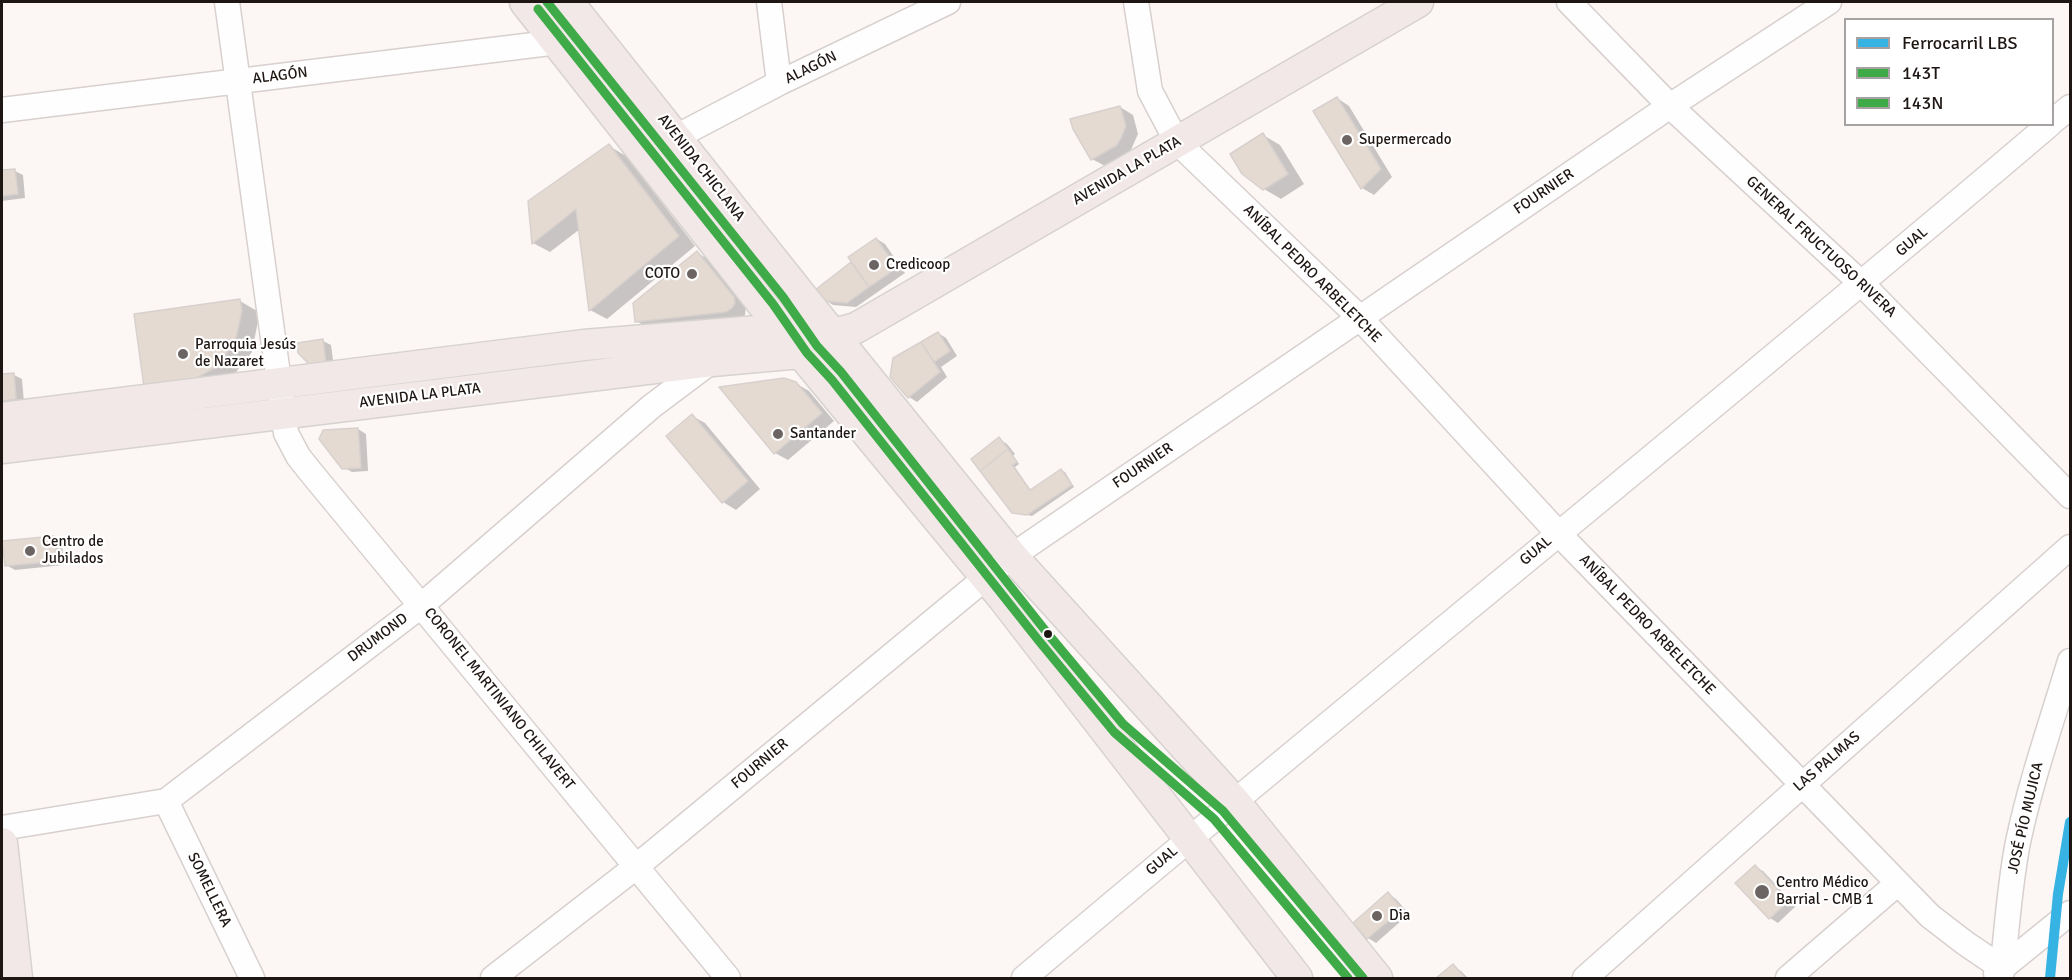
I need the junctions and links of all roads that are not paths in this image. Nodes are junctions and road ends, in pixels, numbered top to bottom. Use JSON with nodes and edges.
{"nodes":[{"id":1,"x":227,"y":2,"type":"edge"},
{"id":2,"x":525,"y":2,"type":"edge"},
{"id":3,"x":568,"y":2,"type":"edge"},
{"id":4,"x":769,"y":2,"type":"edge"},
{"id":5,"x":948,"y":2,"type":"edge"},
{"id":6,"x":1136,"y":2,"type":"edge"},
{"id":7,"x":1418,"y":2,"type":"edge"},
{"id":8,"x":1569,"y":2,"type":"edge"},
{"id":9,"x":1829,"y":2,"type":"edge"},
{"id":10,"x":558,"y":42,"type":"junction"},
{"id":11,"x":237,"y":81,"type":"junction"},
{"id":12,"x":779,"y":83,"type":"junction"},
{"id":13,"x":1670,"y":106,"type":"junction"},
{"id":14,"x":2070,"y":107,"type":"edge"},
{"id":15,"x":2,"y":110,"type":"edge"},
{"id":16,"x":2054,"y":120,"type":"edge"},
{"id":17,"x":2047,"y":126,"type":"edge"},
{"id":18,"x":676,"y":137,"type":"junction"},
{"id":19,"x":1177,"y":142,"type":"junction"},
{"id":20,"x":1863,"y":284,"type":"junction"},
{"id":21,"x":1360,"y":318,"type":"junction"},
{"id":22,"x":782,"y":329,"type":"junction"},
{"id":23,"x":834,"y":334,"type":"junction"},
{"id":24,"x":801,"y":353,"type":"junction"},
{"id":25,"x":712,"y":361,"type":"junction"},
{"id":26,"x":278,"y":383,"type":"junction"},
{"id":27,"x":283,"y":412,"type":"junction"},
{"id":28,"x":2,"y":418,"type":"edge"},
{"id":29,"x":2,"y":448,"type":"edge"},
{"id":30,"x":2070,"y":496,"type":"edge"},
{"id":31,"x":1558,"y":533,"type":"junction"},
{"id":32,"x":2070,"y":547,"type":"edge"},
{"id":33,"x":1012,"y":556,"type":"junction"},
{"id":34,"x":985,"y":577,"type":"junction"},
{"id":35,"x":422,"y":605,"type":"junction"},
{"id":36,"x":2070,"y":661,"type":"edge"},
{"id":37,"x":1801,"y":785,"type":"junction"},
{"id":38,"x":166,"y":801,"type":"junction"},
{"id":39,"x":1235,"y":802,"type":"junction"},
{"id":40,"x":2,"y":828,"type":"edge"},
{"id":41,"x":1188,"y":839,"type":"junction"},
{"id":42,"x":2,"y":843,"type":"edge"},
{"id":43,"x":637,"y":866,"type":"junction"},
{"id":44,"x":1898,"y":883,"type":"junction"},
{"id":45,"x":2070,"y":913,"type":"edge"},
{"id":46,"x":1998,"y":975,"type":"edge"},
{"id":47,"x":17,"y":978,"type":"edge"},
{"id":48,"x":252,"y":978,"type":"edge"},
{"id":49,"x":493,"y":978,"type":"edge"},
{"id":50,"x":728,"y":978,"type":"edge"},
{"id":51,"x":1024,"y":978,"type":"edge"},
{"id":52,"x":1297,"y":978,"type":"edge"},
{"id":53,"x":1377,"y":978,"type":"edge"},
{"id":54,"x":1585,"y":978,"type":"edge"},
{"id":55,"x":1788,"y":978,"type":"edge"}],
"edges":[{"from":1,"to":11,"type":"street","name":"CORONEL MARTINIANO CHILAVERT"},
{"from":2,"to":10,"type":"main road"},
{"from":3,"to":18,"type":"main road","name":"AVENIDA CHICLANA"},
{"from":4,"to":12,"type":"street"},
{"from":5,"to":12,"type":"street","name":"ALAGÓN"},
{"from":6,"to":19,"type":"street","name":"ANÍBAL PEDRO ARBELETCHE"},
{"from":7,"to":19,"type":"main road","name":"AVENIDA LA PLATA"},
{"from":8,"to":13,"type":"street","name":"GENERAL FRUCTUOSO RIVERA"},
{"from":9,"to":13,"type":"street","name":"FOURNIER"},
{"from":10,"to":11,"type":"street","name":"ALAGÓN"},
{"from":10,"to":22,"type":"main road"},
{"from":11,"to":15,"type":"street","name":"ALAGÓN"},
{"from":11,"to":26,"type":"street","name":"CORONEL MARTINIANO CHILAVERT"},
{"from":12,"to":18,"type":"street","name":"ALAGÓN"},
{"from":13,"to":20,"type":"street","name":"GENERAL FRUCTUOSO RIVERA"},
{"from":13,"to":21,"type":"street","name":"FOURNIER"},
{"from":14,"to":16,"type":"street","name":"GUAL"},
{"from":17,"to":20,"type":"street","name":"GUAL"},
{"from":18,"to":23,"type":"main road","name":"AVENIDA CHICLANA"},
{"from":19,"to":21,"type":"street","name":"ANÍBAL PEDRO ARBELETCHE"},
{"from":19,"to":23,"type":"main road","name":"AVENIDA LA PLATA"},
{"from":20,"to":30,"type":"street","name":"GENERAL FRUCTUOSO RIVERA"},
{"from":20,"to":31,"type":"street","name":"GUAL"},
{"from":21,"to":31,"type":"street","name":"ANÍBAL PEDRO ARBELETCHE"},
{"from":21,"to":33,"type":"street","name":"FOURNIER"},
{"from":22,"to":23,"type":"main road","name":"AVENIDA LA PLATA"},
{"from":22,"to":24,"type":"main road"},
{"from":22,"to":26,"type":"main road","name":"AVENIDA LA PLATA"},
{"from":23,"to":24,"type":"main road","name":"AVENIDA LA PLATA"},
{"from":23,"to":33,"type":"main road","name":"AVENIDA CHICLANA"},
{"from":24,"to":25,"type":"main road","name":"AVENIDA LA PLATA"},
{"from":24,"to":34,"type":"main road"},
{"from":25,"to":27,"type":"main road","name":"AVENIDA LA PLATA"},
{"from":25,"to":35,"type":"street","name":"DRUMOND"},
{"from":26,"to":27,"type":"street","name":"CORONEL MARTINIANO CHILAVERT"},
{"from":26,"to":28,"type":"main road","name":"AVENIDA LA PLATA"},
{"from":27,"to":29,"type":"main road","name":"AVENIDA LA PLATA"},
{"from":27,"to":35,"type":"street","name":"CORONEL MARTINIANO CHILAVERT"},
{"from":31,"to":37,"type":"street","name":"ANÍBAL PEDRO ARBELETCHE"},
{"from":31,"to":39,"type":"street","name":"GUAL"},
{"from":32,"to":37,"type":"street","name":"LAS PALMAS"},
{"from":33,"to":34,"type":"street","name":"FOURNIER"},
{"from":33,"to":39,"type":"main road","name":"AVENIDA CHICLANA"},
{"from":34,"to":41,"type":"main road"},
{"from":34,"to":43,"type":"street","name":"FOURNIER"},
{"from":35,"to":38,"type":"street","name":"DRUMOND"},
{"from":35,"to":43,"type":"street","name":"CORONEL MARTINIANO CHILAVERT"},
{"from":36,"to":46,"type":"street","name":"JOSÉ PÍO MUJICA"},
{"from":37,"to":44,"type":"street","name":"ANÍBAL PEDRO ARBELETCHE"},
{"from":37,"to":54,"type":"street","name":"LAS PALMAS"},
{"from":38,"to":40,"type":"street","name":"DRUMOND"},
{"from":38,"to":48,"type":"street","name":"SOMELLERA"},
{"from":39,"to":41,"type":"street","name":"GUAL"},
{"from":39,"to":53,"type":"main road","name":"AVENIDA CHICLANA"},
{"from":41,"to":51,"type":"street","name":"GUAL"},
{"from":41,"to":52,"type":"main road"},
{"from":42,"to":47,"type":"main road"},
{"from":43,"to":49,"type":"street","name":"FOURNIER"},
{"from":43,"to":50,"type":"street","name":"CORONEL MARTINIANO CHILAVERT"},
{"from":44,"to":46,"type":"street","name":"ANÍBAL PEDRO ARBELETCHE"},
{"from":44,"to":55,"type":"street"},
{"from":45,"to":46,"type":"street"}]}
